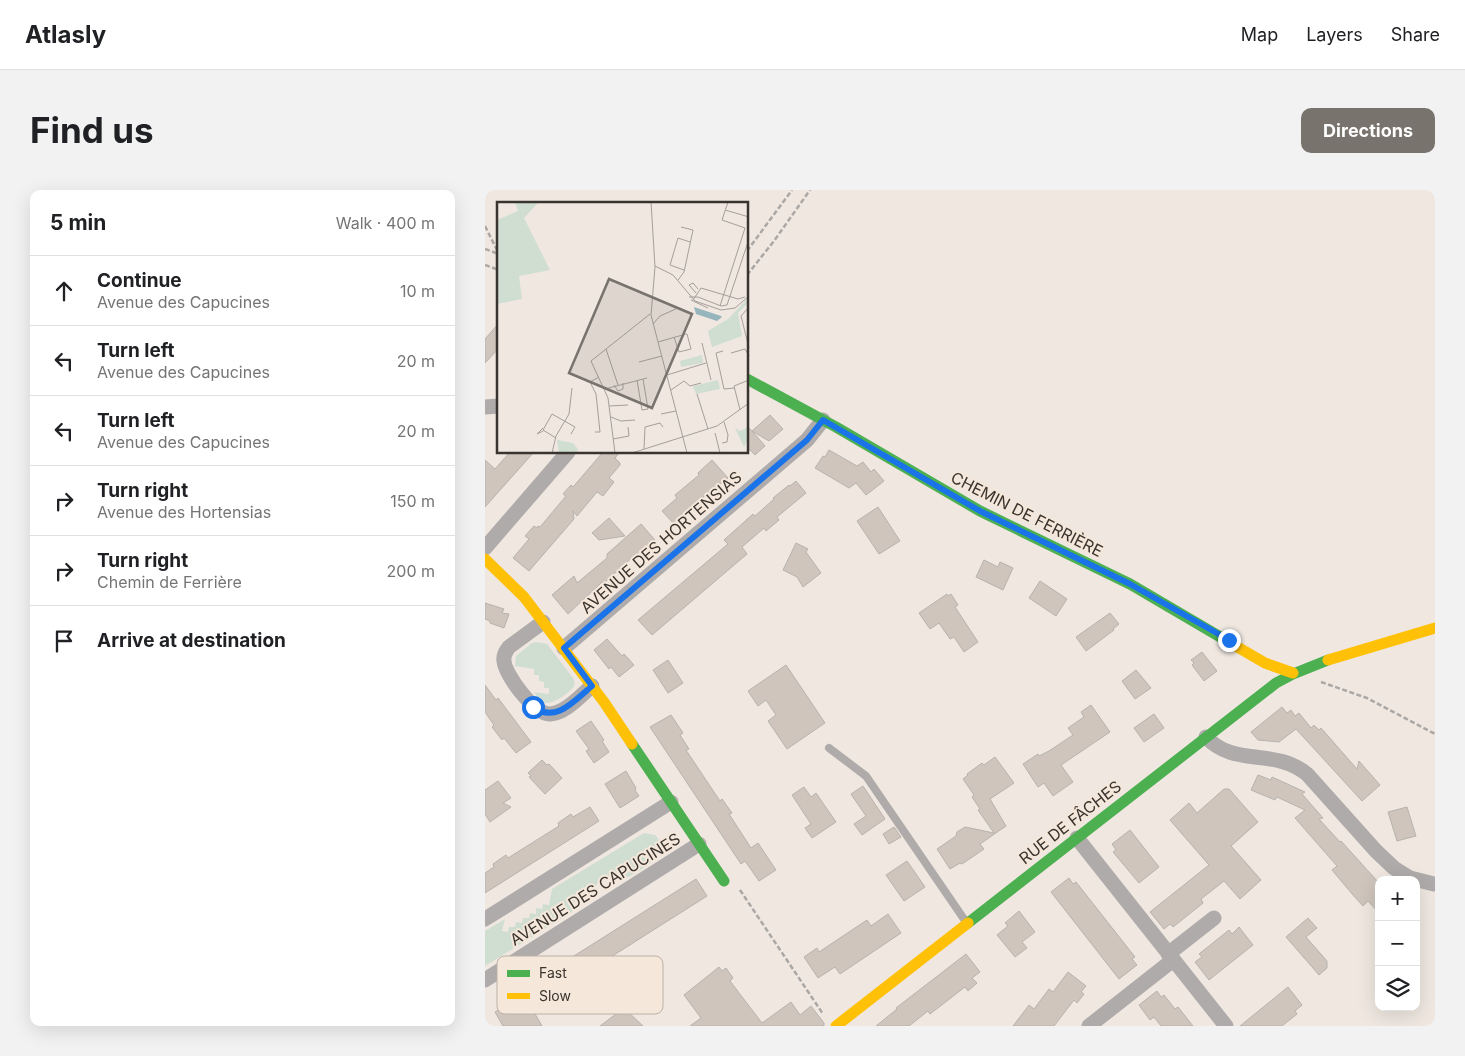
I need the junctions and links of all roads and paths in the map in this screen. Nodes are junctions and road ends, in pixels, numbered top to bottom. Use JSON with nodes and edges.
{"nodes":[{"id":1,"x":792,"y":190,"type":"edge"},
{"id":2,"x":810,"y":190,"type":"edge"},
{"id":3,"x":485,"y":226,"type":"edge"},
{"id":4,"x":749,"y":248,"type":"edge"},
{"id":5,"x":485,"y":249,"type":"edge"},
{"id":6,"x":497,"y":250,"type":"edge"},
{"id":7,"x":497,"y":253,"type":"edge"},
{"id":8,"x":485,"y":265,"type":"edge"},
{"id":9,"x":497,"y":269,"type":"edge"},
{"id":10,"x":749,"y":273,"type":"edge"},
{"id":11,"x":749,"y":380,"type":"edge"},
{"id":12,"x":823,"y":420,"type":"junction"},
{"id":13,"x":562,"y":455,"type":"edge"},
{"id":14,"x":485,"y":548,"type":"edge"},
{"id":15,"x":485,"y":559,"type":"edge"},
{"id":16,"x":543,"y":622,"type":"junction"},
{"id":17,"x":1435,"y":628,"type":"edge"},
{"id":18,"x":564,"y":648,"type":"junction"},
{"id":19,"x":1293,"y":673,"type":"junction"},
{"id":20,"x":1320,"y":682,"type":"dead end"},
{"id":21,"x":592,"y":686,"type":"junction"},
{"id":22,"x":1435,"y":734,"type":"edge"},
{"id":23,"x":1206,"y":736,"type":"junction"},
{"id":24,"x":829,"y":748,"type":"dead end"},
{"id":25,"x":671,"y":802,"type":"junction"},
{"id":26,"x":1077,"y":838,"type":"junction"},
{"id":27,"x":699,"y":844,"type":"junction"},
{"id":28,"x":724,"y":881,"type":"joint"},
{"id":29,"x":1434,"y":884,"type":"edge"},
{"id":30,"x":1215,"y":918,"type":"dead end"},
{"id":31,"x":485,"y":919,"type":"edge"},
{"id":32,"x":967,"y":923,"type":"junction"},
{"id":33,"x":523,"y":956,"type":"edge"},
{"id":34,"x":1170,"y":957,"type":"junction"},
{"id":35,"x":497,"y":972,"type":"edge"},
{"id":36,"x":485,"y":980,"type":"edge"},
{"id":37,"x":825,"y":1018,"type":"dead end"},
{"id":38,"x":836,"y":1026,"type":"edge"},
{"id":39,"x":1089,"y":1026,"type":"edge"},
{"id":40,"x":1226,"y":1026,"type":"edge"}],
"edges":[{"from":1,"to":4,"type":"path"},
{"from":2,"to":10,"type":"path"},
{"from":3,"to":6,"type":"path"},
{"from":5,"to":7,"type":"path"},
{"from":8,"to":9,"type":"path"},
{"from":11,"to":12,"type":"street","name":"CHEMIN DE FERRIÈRE"},
{"from":12,"to":18,"type":"street","name":"AVENUE DES HORTENSIAS"},
{"from":12,"to":19,"type":"street","name":"CHEMIN DE FERRIÈRE"},
{"from":13,"to":14,"type":"street"},
{"from":15,"to":16,"type":"street","name":"AVENUE DES CAPUCINES"},
{"from":16,"to":18,"type":"street","name":"AVENUE DES CAPUCINES"},
{"from":16,"to":21,"type":"street"},
{"from":17,"to":19,"type":"street","name":"RUE DE FÂCHES"},
{"from":18,"to":21,"type":"street","name":"AVENUE DES CAPUCINES"},
{"from":19,"to":23,"type":"street","name":"RUE DE FÂCHES"},
{"from":20,"to":22,"type":"path"},
{"from":21,"to":25,"type":"street","name":"AVENUE DES CAPUCINES"},
{"from":23,"to":26,"type":"street","name":"RUE DE FÂCHES"},
{"from":23,"to":29,"type":"street"},
{"from":24,"to":32,"type":"lane"},
{"from":25,"to":27,"type":"street","name":"AVENUE DES CAPUCINES"},
{"from":25,"to":31,"type":"street","name":"AVENUE DES CAPUCINES"},
{"from":26,"to":32,"type":"street","name":"RUE DE FÂCHES"},
{"from":26,"to":34,"type":"street"},
{"from":27,"to":28,"type":"street","name":"AVENUE DES CAPUCINES"},
{"from":27,"to":33,"type":"street","name":"AVENUE DES CAPUCINES"},
{"from":28,"to":37,"type":"path"},
{"from":30,"to":34,"type":"street"},
{"from":32,"to":38,"type":"street","name":"RUE DE FÂCHES"},
{"from":34,"to":39,"type":"street"},
{"from":34,"to":40,"type":"street"},
{"from":35,"to":36,"type":"street","name":"AVENUE DES CAPUCINES"}]}
